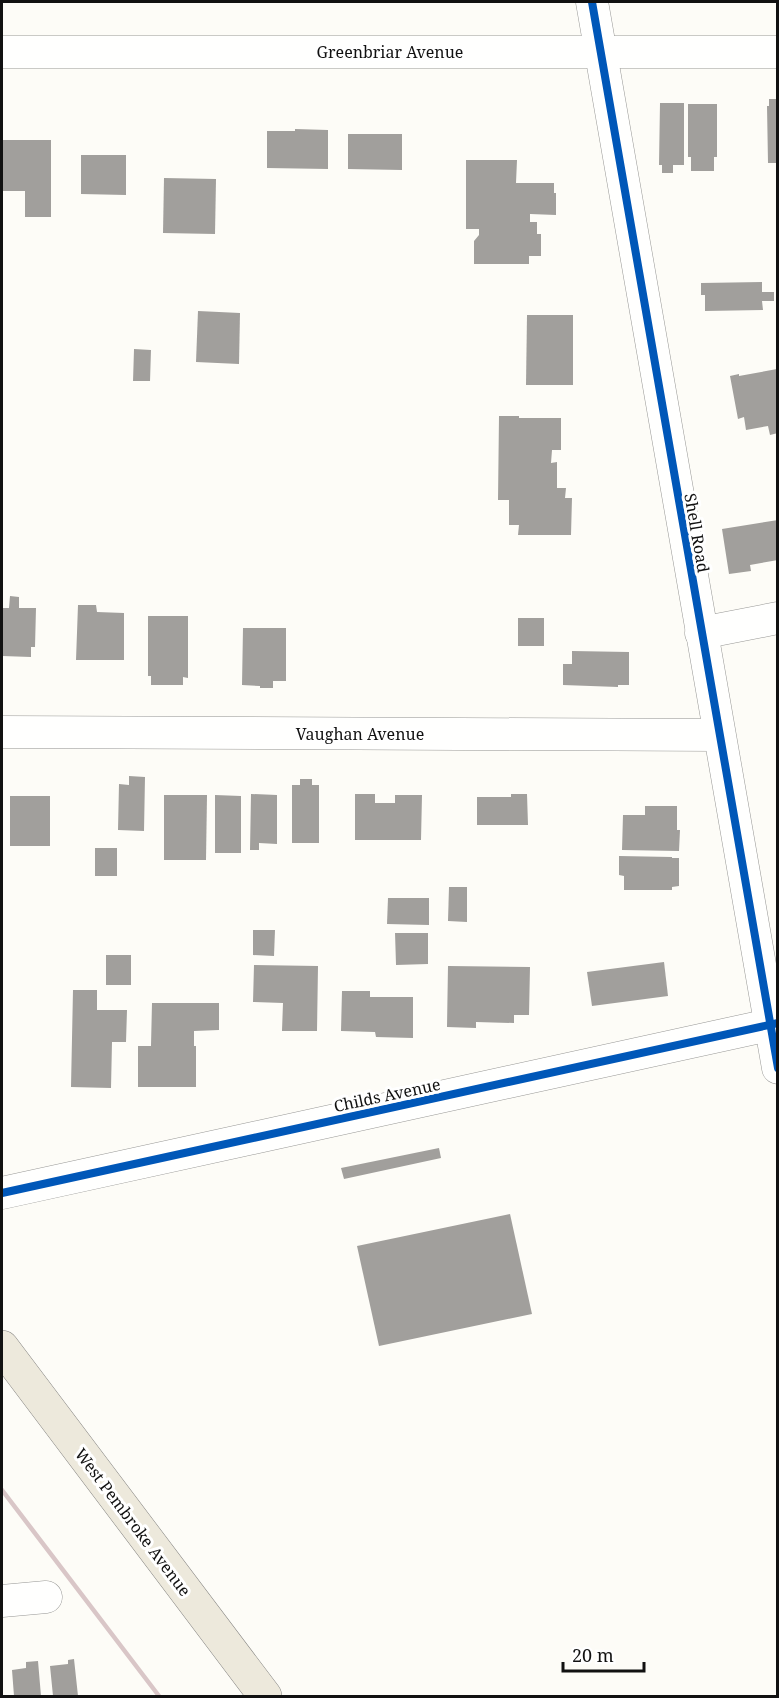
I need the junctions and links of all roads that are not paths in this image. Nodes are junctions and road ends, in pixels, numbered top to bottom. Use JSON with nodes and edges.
{"nodes":[{"id":1,"x":592,"y":2,"type":"edge"},
{"id":2,"x":2,"y":52,"type":"edge"},
{"id":3,"x":601,"y":52,"type":"junction"},
{"id":4,"x":777,"y":52,"type":"edge"},
{"id":5,"x":777,"y":618,"type":"edge"},
{"id":6,"x":701,"y":633,"type":"junction"},
{"id":7,"x":2,"y":732,"type":"edge"},
{"id":8,"x":719,"y":735,"type":"junction"},
{"id":9,"x":774,"y":1024,"type":"edge"},
{"id":10,"x":777,"y":1068,"type":"edge"},
{"id":11,"x":2,"y":1193,"type":"edge"},
{"id":12,"x":2,"y":1347,"type":"edge"},
{"id":13,"x":46,"y":1597,"type":"dead end"},
{"id":14,"x":2,"y":1601,"type":"edge"},
{"id":15,"x":265,"y":1696,"type":"edge"}],
"edges":[{"from":1,"to":3,"type":"street","name":"Shell Road"},
{"from":2,"to":3,"type":"street","name":"Greenbriar Avenue"},
{"from":3,"to":4,"type":"street","name":"Greenbriar Avenue"},
{"from":3,"to":6,"type":"street","name":"Shell Road"},
{"from":5,"to":6,"type":"street"},
{"from":6,"to":8,"type":"street","name":"Shell Road"},
{"from":7,"to":8,"type":"street","name":"Vaughan Avenue"},
{"from":8,"to":9,"type":"street","name":"Shell Road"},
{"from":9,"to":10,"type":"street","name":"Shell Road"},
{"from":9,"to":11,"type":"street","name":"Childs Avenue"},
{"from":12,"to":15,"type":"main road","name":"West Pembroke Avenue"},
{"from":13,"to":14,"type":"street"}]}
